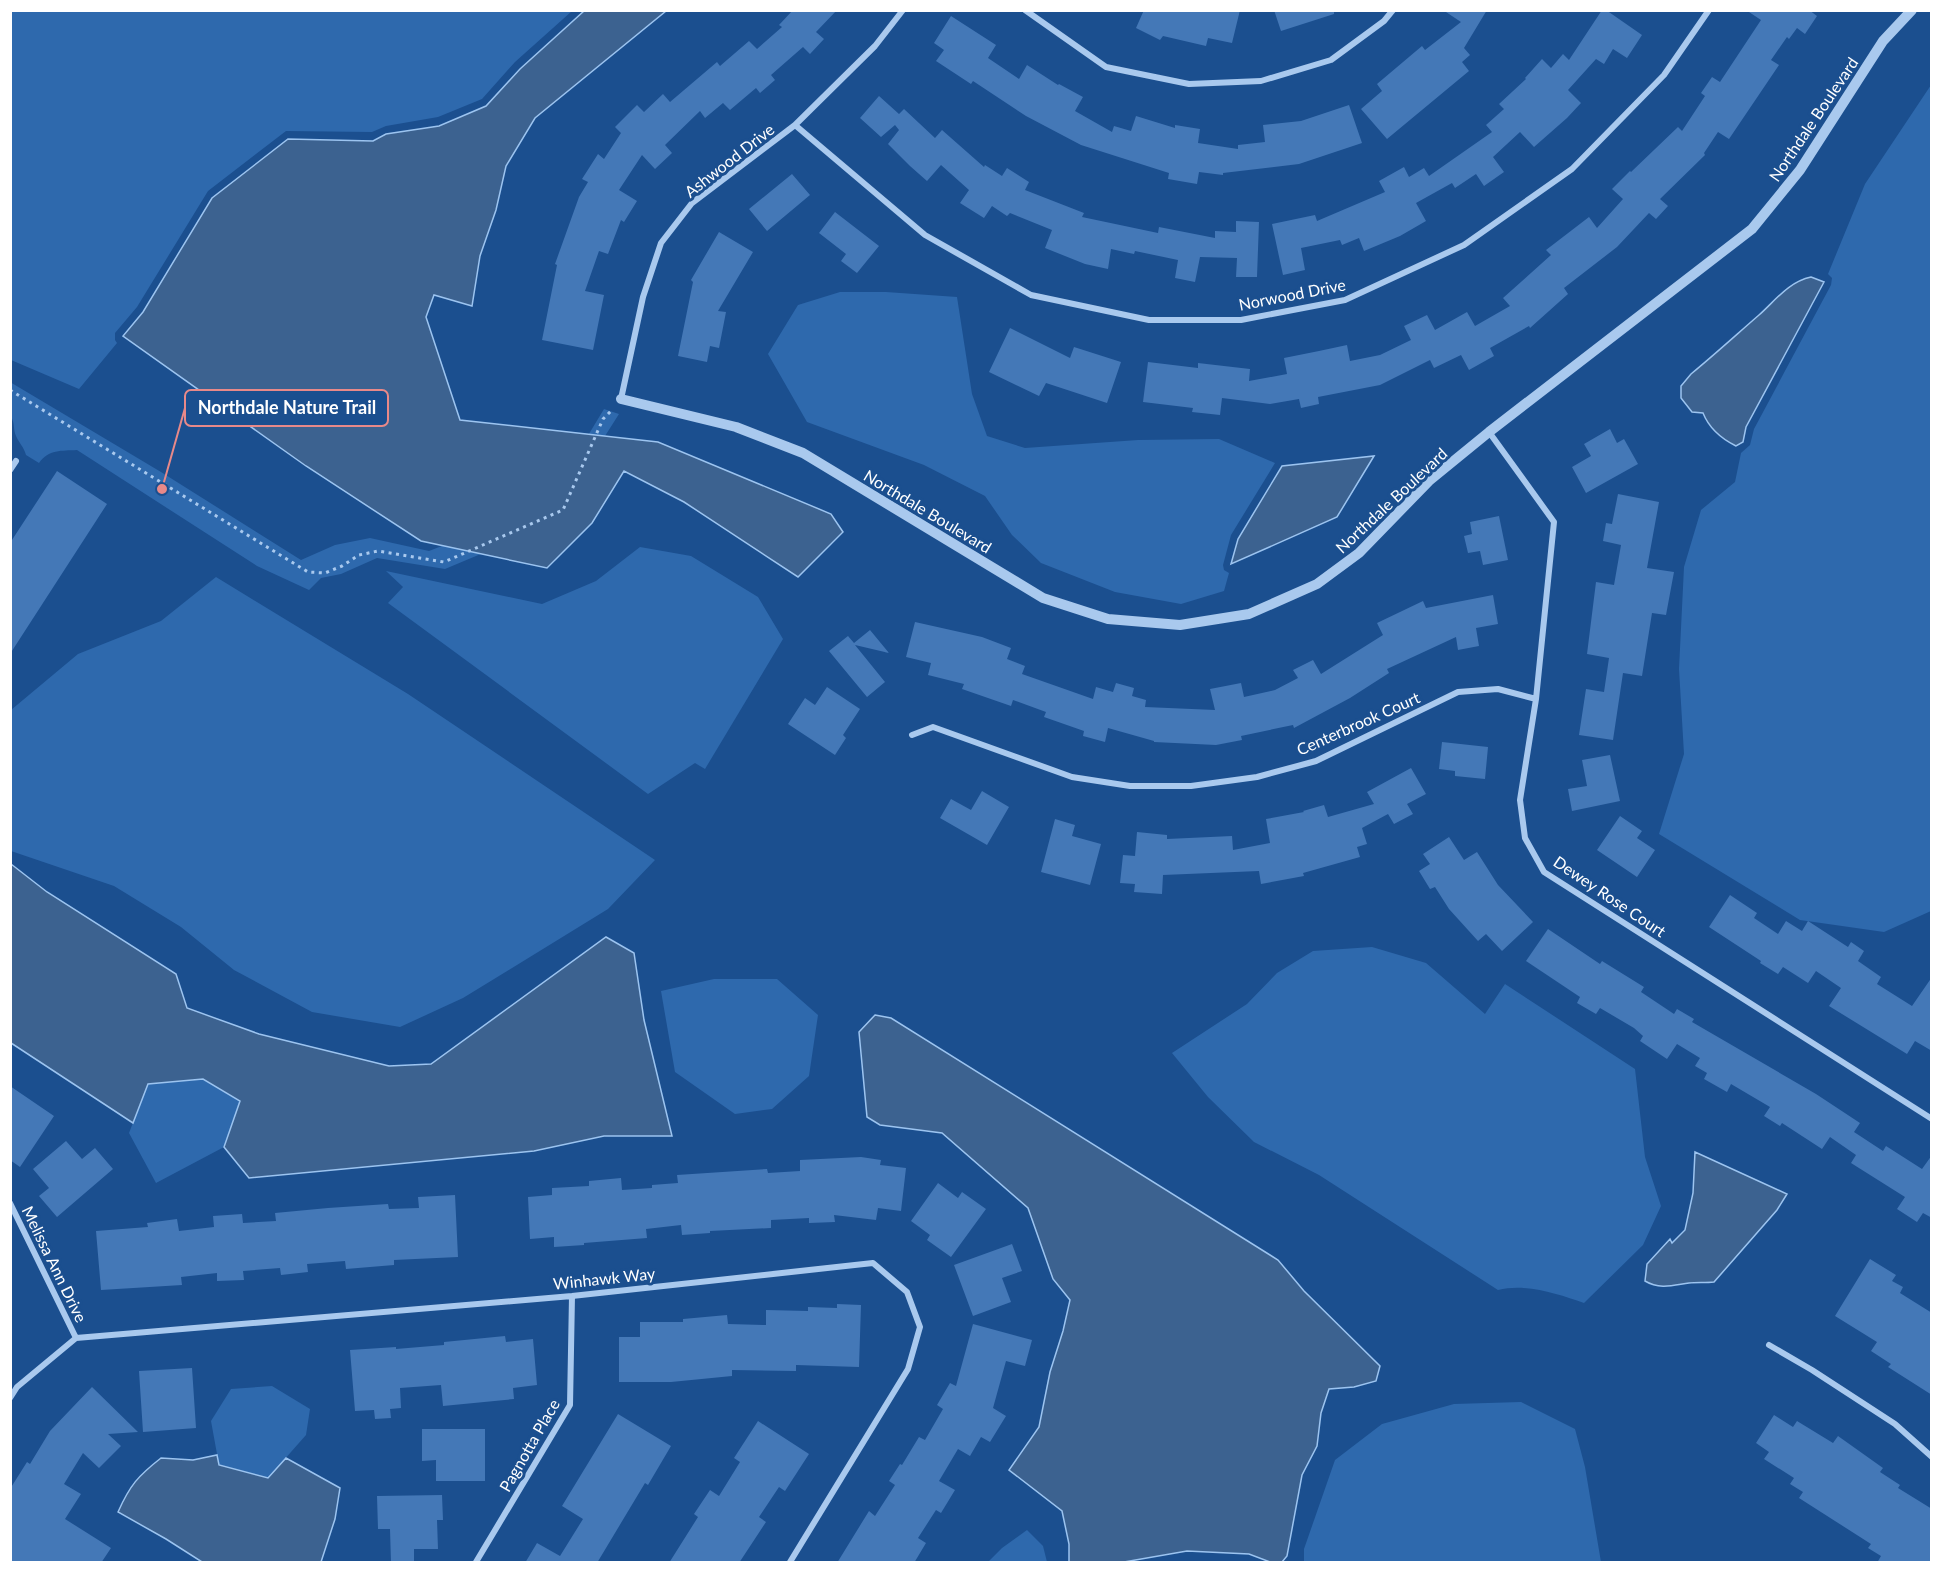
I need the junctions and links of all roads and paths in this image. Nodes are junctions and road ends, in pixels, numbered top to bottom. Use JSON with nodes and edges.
{"nodes":[{"id":1,"x":903,"y":10,"type":"edge"},
{"id":2,"x":1024,"y":10,"type":"edge"},
{"id":3,"x":1393,"y":10,"type":"edge"},
{"id":4,"x":1709,"y":10,"type":"edge"},
{"id":5,"x":1912,"y":10,"type":"edge"},
{"id":6,"x":795,"y":125,"type":"junction"},
{"id":7,"x":10,"y":390,"type":"edge"},
{"id":8,"x":621,"y":399,"type":"junction"},
{"id":9,"x":1489,"y":432,"type":"junction"},
{"id":10,"x":16,"y":461,"type":"dead end"},
{"id":11,"x":10,"y":470,"type":"edge"},
{"id":12,"x":1536,"y":699,"type":"junction"},
{"id":13,"x":912,"y":735,"type":"dead end"},
{"id":14,"x":1932,"y":1119,"type":"edge"},
{"id":15,"x":10,"y":1203,"type":"edge"},
{"id":16,"x":572,"y":1296,"type":"junction"},
{"id":17,"x":76,"y":1338,"type":"junction"},
{"id":18,"x":1769,"y":1346,"type":"dead end"},
{"id":19,"x":10,"y":1398,"type":"edge"},
{"id":20,"x":1932,"y":1457,"type":"edge"},
{"id":21,"x":476,"y":1563,"type":"edge"},
{"id":22,"x":790,"y":1563,"type":"edge"}],
"edges":[{"from":1,"to":6,"type":"street","name":"Ashwood Drive"},
{"from":2,"to":3,"type":"street"},
{"from":4,"to":6,"type":"street","name":"Norwood Drive"},
{"from":5,"to":9,"type":"street","name":"Northdale Boulevard"},
{"from":6,"to":8,"type":"street","name":"Ashwood Drive"},
{"from":7,"to":8,"type":"path"},
{"from":8,"to":9,"type":"street","name":"Northdale Boulevard"},
{"from":9,"to":12,"type":"street","name":"Dewey Rose Court"},
{"from":10,"to":11,"type":"street"},
{"from":12,"to":13,"type":"street","name":"Centerbrook Court"},
{"from":12,"to":14,"type":"street","name":"Dewey Rose Court"},
{"from":15,"to":17,"type":"street","name":"Melissa Ann Drive"},
{"from":16,"to":17,"type":"street","name":"Winhawk Way"},
{"from":16,"to":21,"type":"street","name":"Pagnotta Place"},
{"from":16,"to":22,"type":"street","name":"Winhawk Way"},
{"from":17,"to":19,"type":"street"},
{"from":18,"to":20,"type":"street"}]}
